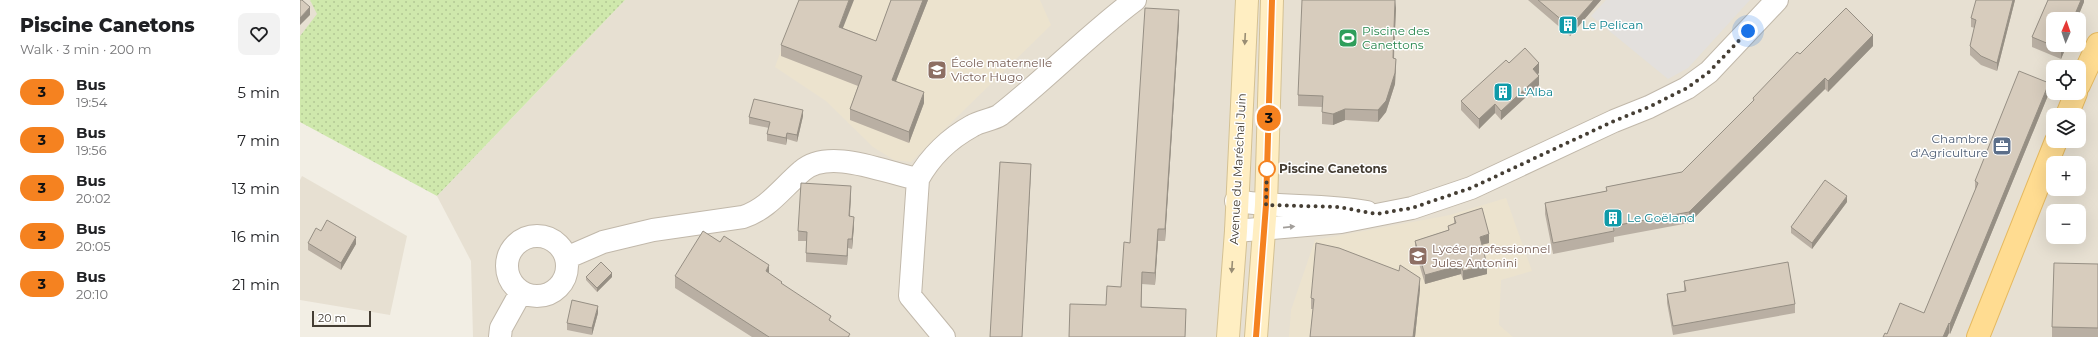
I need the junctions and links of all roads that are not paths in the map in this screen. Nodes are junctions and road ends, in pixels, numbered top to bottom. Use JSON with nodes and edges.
{"nodes":[{"id":1,"x":1135,"y":0,"type":"edge"},
{"id":2,"x":1247,"y":0,"type":"edge"},
{"id":3,"x":1272,"y":0,"type":"edge"},
{"id":4,"x":1776,"y":0,"type":"edge"},
{"id":5,"x":2098,"y":44,"type":"edge"},
{"id":6,"x":2087,"y":75,"type":"edge"},
{"id":7,"x":2053,"y":148,"type":"edge"},
{"id":8,"x":918,"y":179,"type":"junction"},
{"id":9,"x":1236,"y":201,"type":"junction"},
{"id":10,"x":1266,"y":205,"type":"junction"},
{"id":11,"x":1376,"y":214,"type":"junction"},
{"id":12,"x":1264,"y":230,"type":"junction"},
{"id":13,"x":1236,"y":231,"type":"junction"},
{"id":14,"x":566,"y":258,"type":"junction"},
{"id":15,"x":521,"y":292,"type":"junction"},
{"id":16,"x":500,"y":337,"type":"edge"},
{"id":17,"x":944,"y":337,"type":"edge"},
{"id":18,"x":1228,"y":337,"type":"edge"},
{"id":19,"x":1256,"y":337,"type":"edge"},
{"id":20,"x":1978,"y":337,"type":"edge"}],
"edges":[{"from":1,"to":8,"type":"street"},
{"from":2,"to":9,"type":"main road","name":"Avenue du Maréchal Juin","one_way":true},
{"from":3,"to":10,"type":"main road"},
{"from":4,"to":11,"type":"street"},
{"from":5,"to":6,"type":"main road"},
{"from":7,"to":20,"type":"main road"},
{"from":8,"to":14,"type":"street"},
{"from":8,"to":17,"type":"street"},
{"from":9,"to":10,"type":"street"},
{"from":9,"to":13,"type":"main road","name":"Avenue du Maréchal Juin"},
{"from":10,"to":11,"type":"street"},
{"from":10,"to":12,"type":"main road"},
{"from":12,"to":11,"type":"street","one_way":true},
{"from":12,"to":13,"type":"street"},
{"from":12,"to":19,"type":"main road"},
{"from":13,"to":18,"type":"main road","name":"Avenue du Maréchal Juin","one_way":true},
{"from":14,"to":15,"type":"street"},
{"from":14,"to":15,"type":"street"},
{"from":15,"to":16,"type":"street"}]}
